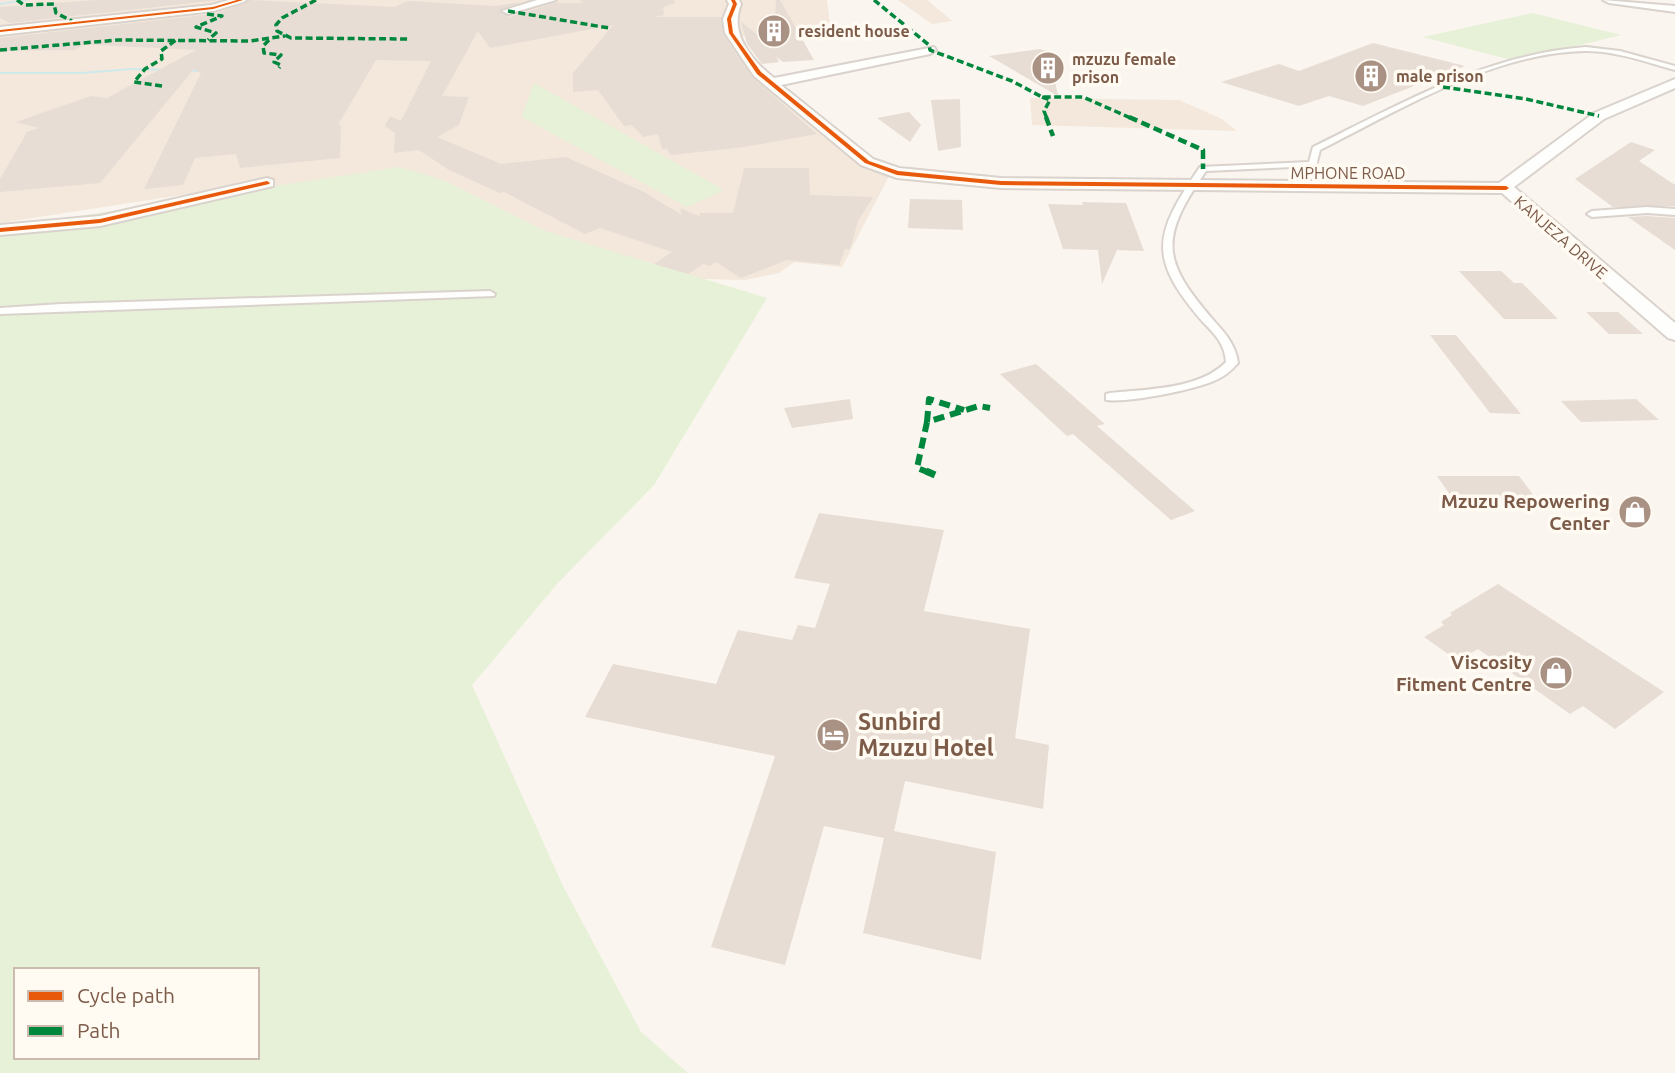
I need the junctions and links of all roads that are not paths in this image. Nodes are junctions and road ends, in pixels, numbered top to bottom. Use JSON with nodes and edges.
{"nodes":[{"id":1,"x":241,"y":0,"type":"edge"},
{"id":2,"x":550,"y":0,"type":"edge"},
{"id":3,"x":733,"y":0,"type":"edge"},
{"id":4,"x":1609,"y":0,"type":"edge"},
{"id":5,"x":1675,"y":9,"type":"edge"},
{"id":6,"x":508,"y":11,"type":"dead end"},
{"id":7,"x":0,"y":31,"type":"edge"},
{"id":8,"x":930,"y":50,"type":"dead end"},
{"id":9,"x":1675,"y":68,"type":"edge"},
{"id":10,"x":769,"y":83,"type":"junction"},
{"id":11,"x":1675,"y":83,"type":"edge"},
{"id":12,"x":267,"y":183,"type":"dead end"},
{"id":13,"x":1190,"y":186,"type":"junction"},
{"id":14,"x":1506,"y":188,"type":"junction"},
{"id":15,"x":1675,"y":212,"type":"edge"},
{"id":16,"x":1592,"y":214,"type":"dead end"},
{"id":17,"x":0,"y":230,"type":"edge"},
{"id":18,"x":490,"y":294,"type":"dead end"},
{"id":19,"x":0,"y":311,"type":"edge"},
{"id":20,"x":1675,"y":334,"type":"edge"},
{"id":21,"x":1110,"y":397,"type":"dead end"}],
"edges":[{"from":1,"to":7,"type":"street"},
{"from":2,"to":6,"type":"street"},
{"from":3,"to":10,"type":"street","name":"MPHONE ROAD"},
{"from":4,"to":5,"type":"street"},
{"from":8,"to":10,"type":"street"},
{"from":9,"to":13,"type":"lane"},
{"from":10,"to":13,"type":"street","name":"MPHONE ROAD"},
{"from":11,"to":14,"type":"street","name":"KANJEZA DRIVE"},
{"from":12,"to":17,"type":"street"},
{"from":13,"to":14,"type":"street","name":"MPHONE ROAD"},
{"from":13,"to":21,"type":"lane"},
{"from":14,"to":20,"type":"street","name":"KANJEZA DRIVE"},
{"from":15,"to":16,"type":"lane"},
{"from":18,"to":19,"type":"lane"}]}
